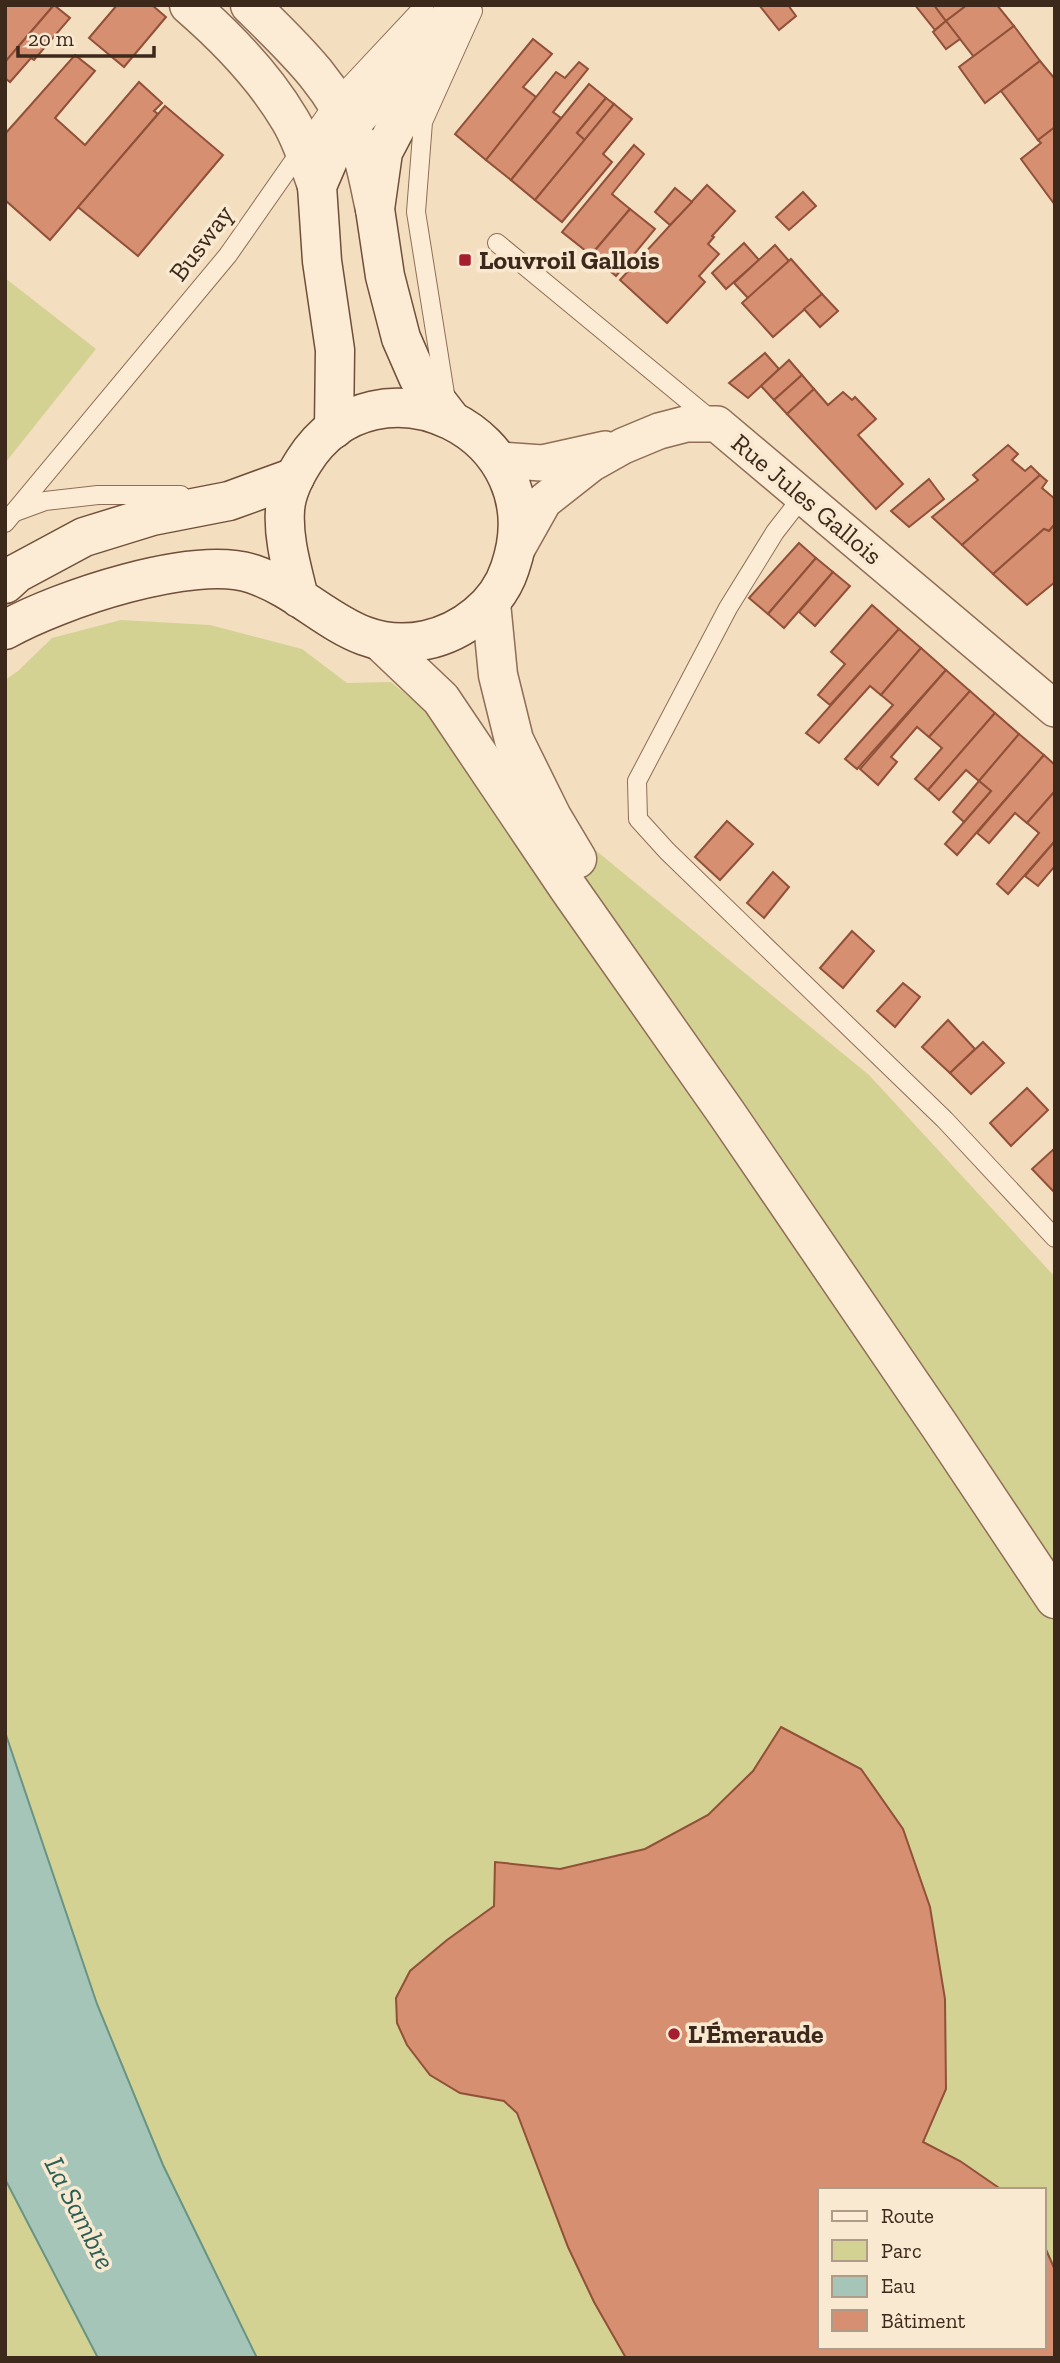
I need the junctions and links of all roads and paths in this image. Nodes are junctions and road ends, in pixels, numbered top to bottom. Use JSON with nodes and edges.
{"nodes":[{"id":1,"x":189,"y":5,"type":"edge"},
{"id":2,"x":250,"y":5,"type":"edge"},
{"id":3,"x":425,"y":5,"type":"edge"},
{"id":4,"x":462,"y":5,"type":"edge"},
{"id":5,"x":470,"y":5,"type":"edge"},
{"id":6,"x":476,"y":5,"type":"edge"},
{"id":7,"x":343,"y":113,"type":"junction"},
{"id":8,"x":303,"y":145,"type":"junction"},
{"id":9,"x":317,"y":186,"type":"junction"},
{"id":10,"x":374,"y":209,"type":"junction"},
{"id":11,"x":497,"y":243,"type":"dead end"},
{"id":12,"x":449,"y":418,"type":"junction"},
{"id":13,"x":717,"y":424,"type":"junction"},
{"id":14,"x":334,"y":429,"type":"junction"},
{"id":15,"x":623,"y":446,"type":"junction"},
{"id":16,"x":499,"y":460,"type":"junction"},
{"id":17,"x":295,"y":477,"type":"junction"},
{"id":18,"x":803,"y":496,"type":"junction"},
{"id":19,"x":229,"y":501,"type":"junction"},
{"id":20,"x":10,"y":517,"type":"edge"},
{"id":21,"x":517,"y":549,"type":"junction"},
{"id":22,"x":5,"y":584,"type":"edge"},
{"id":23,"x":299,"y":598,"type":"junction"},
{"id":24,"x":491,"y":603,"type":"junction"},
{"id":25,"x":5,"y":630,"type":"edge"},
{"id":26,"x":382,"y":642,"type":"junction"},
{"id":27,"x":1055,"y":709,"type":"edge"},
{"id":28,"x":727,"y":1114,"type":"junction"},
{"id":29,"x":1055,"y":1238,"type":"edge"},
{"id":30,"x":1055,"y":1599,"type":"edge"}],
"edges":[{"from":1,"to":8,"type":"main road"},
{"from":2,"to":7,"type":"main road"},
{"from":3,"to":7,"type":"lane","name":"Busway"},
{"from":4,"to":7,"type":"main road"},
{"from":5,"to":10,"type":"main road"},
{"from":6,"to":12,"type":"lane"},
{"from":7,"to":8,"type":"lane","name":"Busway"},
{"from":7,"to":9,"type":"main road"},
{"from":7,"to":10,"type":"main road"},
{"from":8,"to":9,"type":"main road"},
{"from":8,"to":20,"type":"lane","name":"Busway"},
{"from":9,"to":14,"type":"main road"},
{"from":10,"to":12,"type":"main road"},
{"from":11,"to":13,"type":"lane"},
{"from":12,"to":14,"type":"main road"},
{"from":12,"to":16,"type":"main road"},
{"from":13,"to":15,"type":"street","name":"Rue Jules Gallois"},
{"from":13,"to":18,"type":"street","name":"Rue Jules Gallois"},
{"from":14,"to":17,"type":"main road"},
{"from":15,"to":16,"type":"street"},
{"from":15,"to":21,"type":"street","name":"Rue Jules Gallois"},
{"from":16,"to":21,"type":"main road"},
{"from":17,"to":19,"type":"main road"},
{"from":17,"to":23,"type":"main road"},
{"from":18,"to":27,"type":"street","name":"Rue Jules Gallois"},
{"from":18,"to":29,"type":"lane"},
{"from":19,"to":20,"type":"lane","name":"Busway"},
{"from":19,"to":22,"type":"main road"},
{"from":21,"to":24,"type":"main road"},
{"from":23,"to":25,"type":"main road"},
{"from":23,"to":26,"type":"main road"},
{"from":24,"to":26,"type":"main road"},
{"from":24,"to":28,"type":"main road"},
{"from":26,"to":28,"type":"main road"},
{"from":28,"to":30,"type":"main road"}]}
